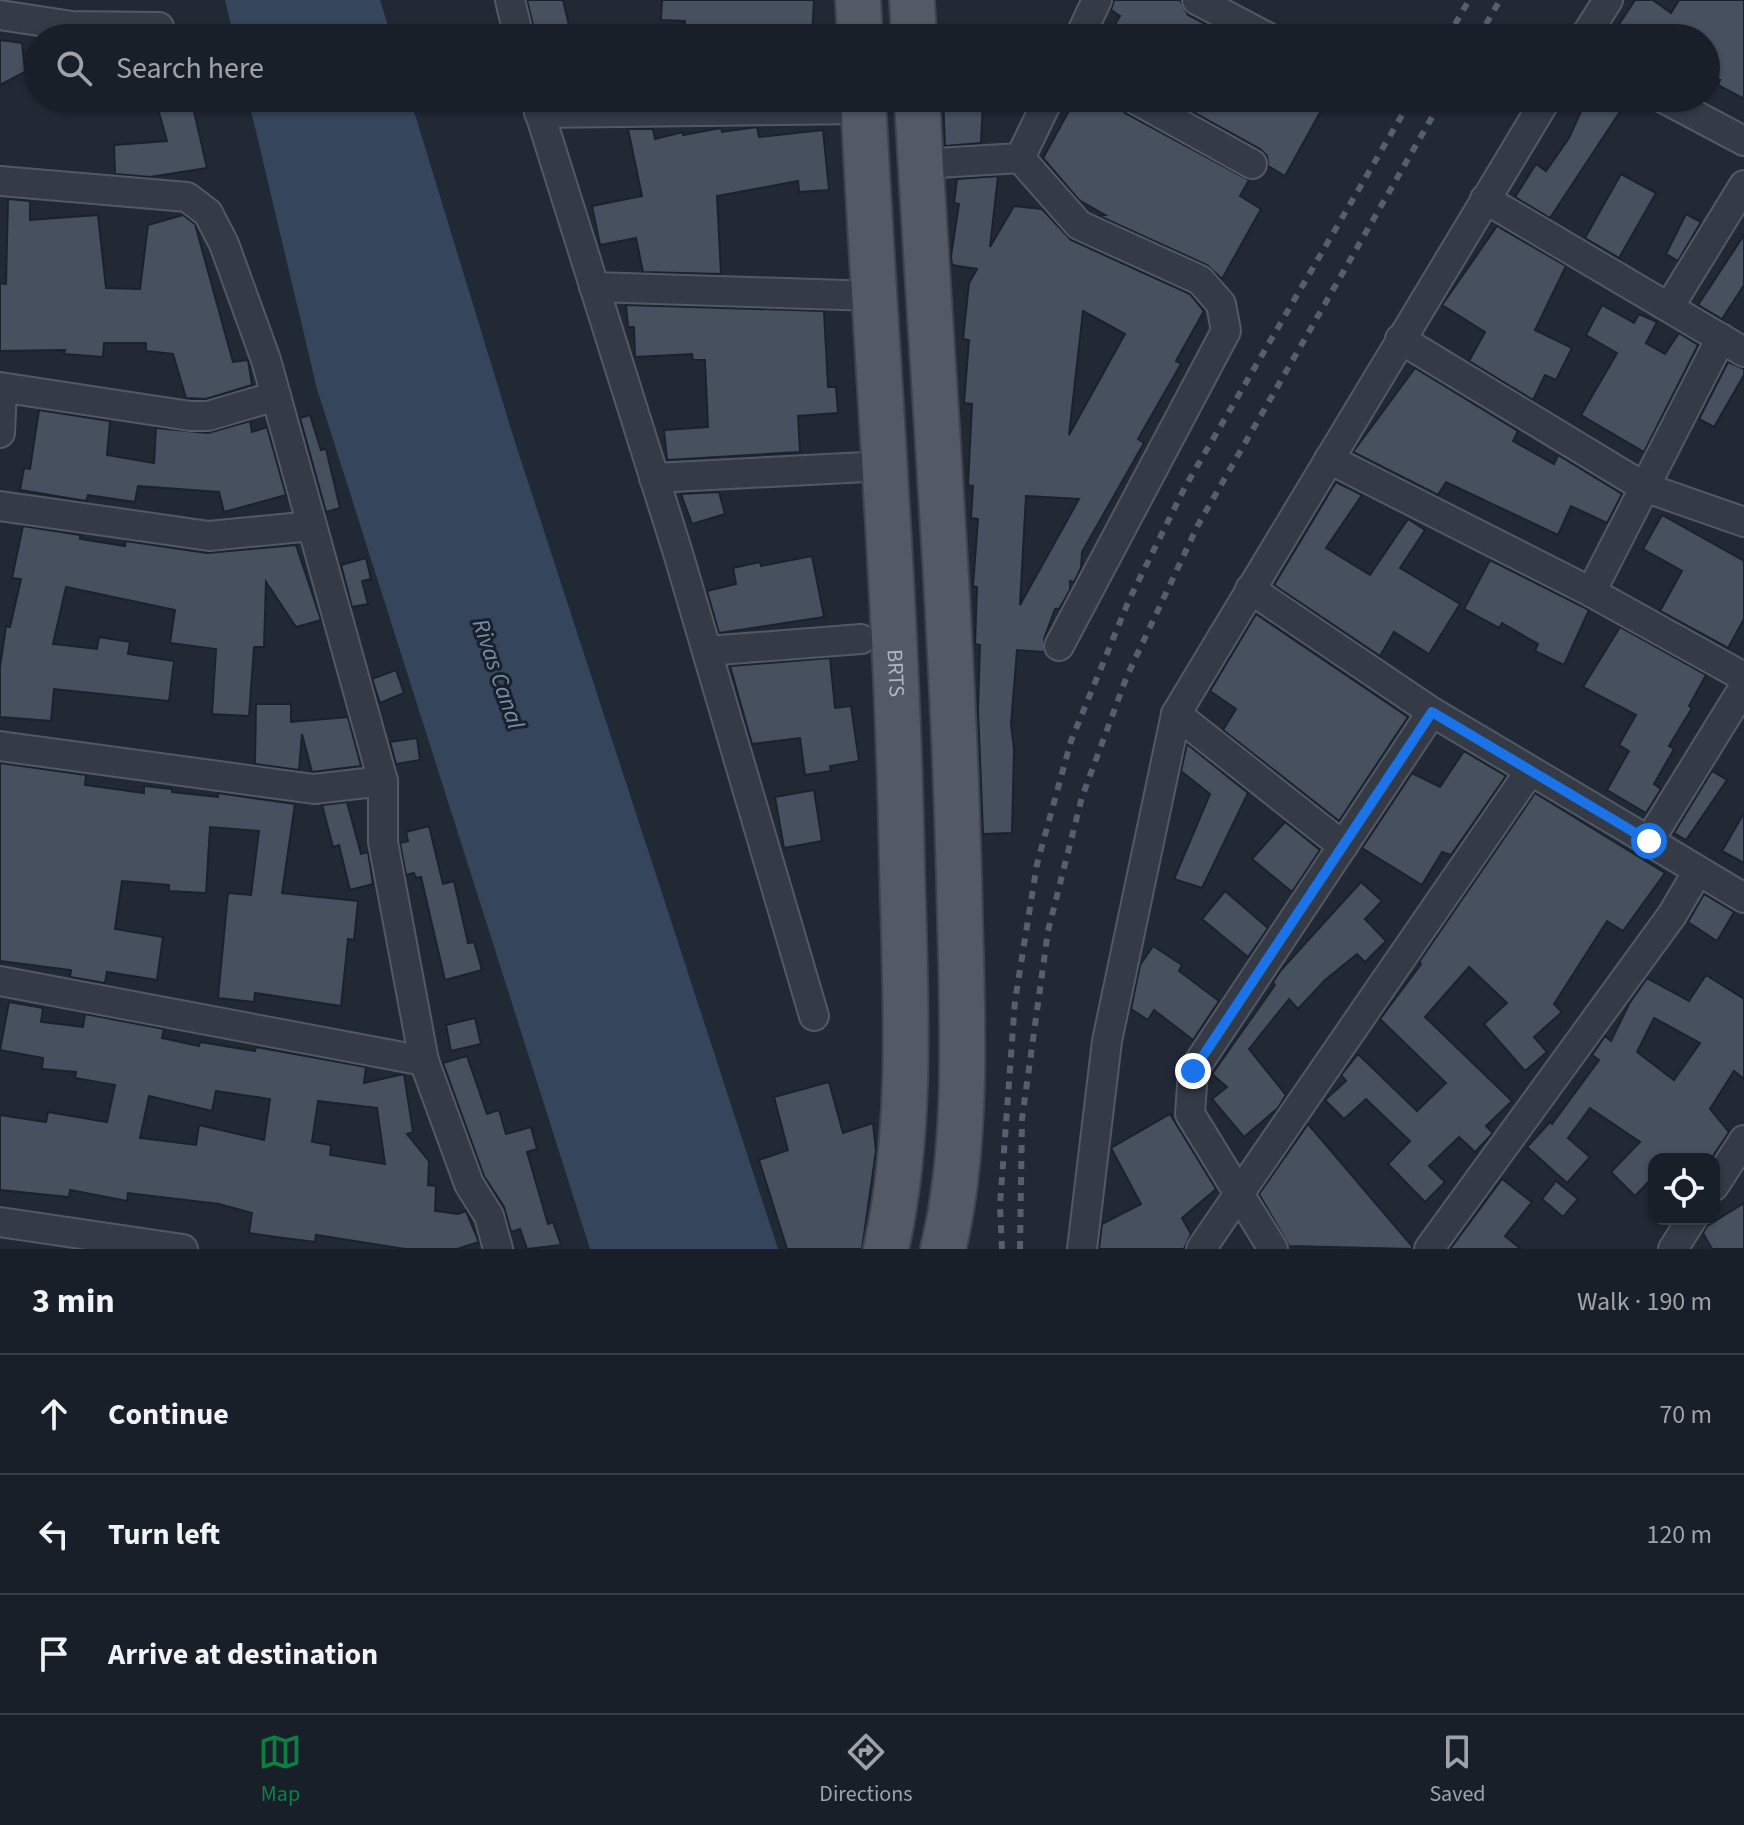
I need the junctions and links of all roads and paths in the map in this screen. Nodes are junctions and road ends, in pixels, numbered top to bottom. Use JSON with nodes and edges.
{"nodes":[{"id":1,"x":510,"y":0,"type":"edge"},
{"id":2,"x":858,"y":0,"type":"edge"},
{"id":3,"x":912,"y":0,"type":"edge"},
{"id":4,"x":1097,"y":0,"type":"edge"},
{"id":5,"x":1197,"y":0,"type":"edge"},
{"id":6,"x":1608,"y":0,"type":"edge"},
{"id":7,"x":78,"y":13,"type":"edge"},
{"id":8,"x":0,"y":15,"type":"edge"},
{"id":9,"x":142,"y":24,"type":"edge"},
{"id":10,"x":516,"y":24,"type":"edge"},
{"id":11,"x":859,"y":24,"type":"edge"},
{"id":12,"x":913,"y":24,"type":"edge"},
{"id":13,"x":1086,"y":24,"type":"edge"},
{"id":14,"x":1242,"y":24,"type":"edge"},
{"id":15,"x":1593,"y":24,"type":"edge"},
{"id":16,"x":539,"y":112,"type":"edge"},
{"id":17,"x":864,"y":112,"type":"edge"},
{"id":18,"x":918,"y":112,"type":"edge"},
{"id":19,"x":1042,"y":112,"type":"edge"},
{"id":20,"x":1158,"y":112,"type":"edge"},
{"id":21,"x":1538,"y":112,"type":"edge"},
{"id":22,"x":1689,"y":112,"type":"edge"},
{"id":23,"x":1744,"y":141,"type":"edge"},
{"id":24,"x":1020,"y":158,"type":"junction"},
{"id":25,"x":921,"y":164,"type":"junction"},
{"id":26,"x":1252,"y":164,"type":"dead end"},
{"id":27,"x":0,"y":181,"type":"edge"},
{"id":28,"x":1744,"y":185,"type":"edge"},
{"id":29,"x":1485,"y":199,"type":"junction"},
{"id":30,"x":594,"y":287,"type":"junction"},
{"id":31,"x":875,"y":296,"type":"junction"},
{"id":32,"x":1669,"y":307,"type":"junction"},
{"id":33,"x":1400,"y":339,"type":"junction"},
{"id":34,"x":1732,"y":345,"type":"edge"},
{"id":35,"x":1,"y":388,"type":"edge"},
{"id":36,"x":276,"y":396,"type":"junction"},
{"id":37,"x":0,"y":433,"type":"edge"},
{"id":38,"x":1329,"y":459,"type":"junction"},
{"id":39,"x":885,"y":466,"type":"junction"},
{"id":40,"x":654,"y":478,"type":"junction"},
{"id":41,"x":1644,"y":487,"type":"junction"},
{"id":42,"x":0,"y":506,"type":"edge"},
{"id":43,"x":1744,"y":522,"type":"edge"},
{"id":44,"x":312,"y":526,"type":"junction"},
{"id":45,"x":1250,"y":589,"type":"junction"},
{"id":46,"x":1591,"y":592,"type":"junction"},
{"id":47,"x":861,"y":639,"type":"dead end"},
{"id":48,"x":1059,"y":646,"type":"dead end"},
{"id":49,"x":707,"y":651,"type":"junction"},
{"id":50,"x":1744,"y":677,"type":"edge"},
{"id":51,"x":1744,"y":687,"type":"edge"},
{"id":52,"x":1432,"y":712,"type":"junction"},
{"id":53,"x":1176,"y":714,"type":"junction"},
{"id":54,"x":0,"y":746,"type":"edge"},
{"id":55,"x":1530,"y":771,"type":"junction"},
{"id":56,"x":383,"y":781,"type":"junction"},
{"id":57,"x":1649,"y":841,"type":"junction"},
{"id":58,"x":1343,"y":846,"type":"junction"},
{"id":59,"x":1698,"y":871,"type":"junction"},
{"id":60,"x":1744,"y":898,"type":"edge"},
{"id":61,"x":0,"y":981,"type":"edge"},
{"id":62,"x":814,"y":1016,"type":"dead end"},
{"id":63,"x":424,"y":1061,"type":"junction"},
{"id":64,"x":1744,"y":1140,"type":"edge"},
{"id":65,"x":1720,"y":1177,"type":"edge"},
{"id":66,"x":1239,"y":1193,"type":"junction"},
{"id":67,"x":0,"y":1222,"type":"edge"},
{"id":68,"x":1688,"y":1225,"type":"edge"},
{"id":69,"x":183,"y":1249,"type":"edge"},
{"id":70,"x":498,"y":1249,"type":"edge"},
{"id":71,"x":886,"y":1249,"type":"edge"},
{"id":72,"x":943,"y":1249,"type":"edge"},
{"id":73,"x":1082,"y":1249,"type":"edge"},
{"id":74,"x":1201,"y":1249,"type":"edge"},
{"id":75,"x":1273,"y":1249,"type":"edge"},
{"id":76,"x":1429,"y":1249,"type":"edge"},
{"id":77,"x":1673,"y":1249,"type":"edge"}],
"edges":[{"from":1,"to":10,"type":"street"},
{"from":2,"to":11,"type":"main road"},
{"from":3,"to":12,"type":"main road"},
{"from":4,"to":13,"type":"street"},
{"from":5,"to":14,"type":"street"},
{"from":6,"to":15,"type":"street"},
{"from":7,"to":8,"type":"street"},
{"from":7,"to":9,"type":"street"},
{"from":16,"to":30,"type":"street"},
{"from":17,"to":31,"type":"main road","name":"BRTS"},
{"from":18,"to":25,"type":"main road"},
{"from":19,"to":24,"type":"street"},
{"from":20,"to":26,"type":"street"},
{"from":21,"to":29,"type":"street"},
{"from":22,"to":23,"type":"street"},
{"from":24,"to":25,"type":"street"},
{"from":24,"to":48,"type":"street"},
{"from":25,"to":72,"type":"main road"},
{"from":27,"to":36,"type":"street"},
{"from":28,"to":32,"type":"street"},
{"from":29,"to":32,"type":"street"},
{"from":29,"to":33,"type":"street"},
{"from":30,"to":31,"type":"street"},
{"from":30,"to":40,"type":"street"},
{"from":31,"to":39,"type":"main road","name":"BRTS"},
{"from":32,"to":34,"type":"street"},
{"from":33,"to":38,"type":"street"},
{"from":33,"to":41,"type":"street"},
{"from":34,"to":41,"type":"street"},
{"from":35,"to":36,"type":"street"},
{"from":35,"to":37,"type":"street"},
{"from":36,"to":44,"type":"street"},
{"from":38,"to":45,"type":"street"},
{"from":38,"to":46,"type":"street"},
{"from":39,"to":40,"type":"street"},
{"from":39,"to":71,"type":"main road","name":"BRTS"},
{"from":40,"to":49,"type":"street"},
{"from":41,"to":43,"type":"street"},
{"from":41,"to":46,"type":"street"},
{"from":42,"to":44,"type":"street"},
{"from":44,"to":56,"type":"street"},
{"from":45,"to":52,"type":"street"},
{"from":45,"to":53,"type":"street"},
{"from":46,"to":50,"type":"street"},
{"from":47,"to":49,"type":"street"},
{"from":49,"to":62,"type":"street"},
{"from":51,"to":57,"type":"street"},
{"from":52,"to":55,"type":"street"},
{"from":52,"to":58,"type":"street"},
{"from":53,"to":58,"type":"street"},
{"from":53,"to":73,"type":"street"},
{"from":54,"to":56,"type":"street"},
{"from":55,"to":57,"type":"street"},
{"from":55,"to":66,"type":"street"},
{"from":56,"to":63,"type":"street"},
{"from":57,"to":59,"type":"street"},
{"from":58,"to":66,"type":"street"},
{"from":59,"to":60,"type":"street"},
{"from":59,"to":76,"type":"street"},
{"from":61,"to":63,"type":"street"},
{"from":63,"to":70,"type":"street"},
{"from":64,"to":65,"type":"street"},
{"from":66,"to":74,"type":"street"},
{"from":66,"to":75,"type":"street"},
{"from":67,"to":69,"type":"street"},
{"from":68,"to":77,"type":"street"}]}
